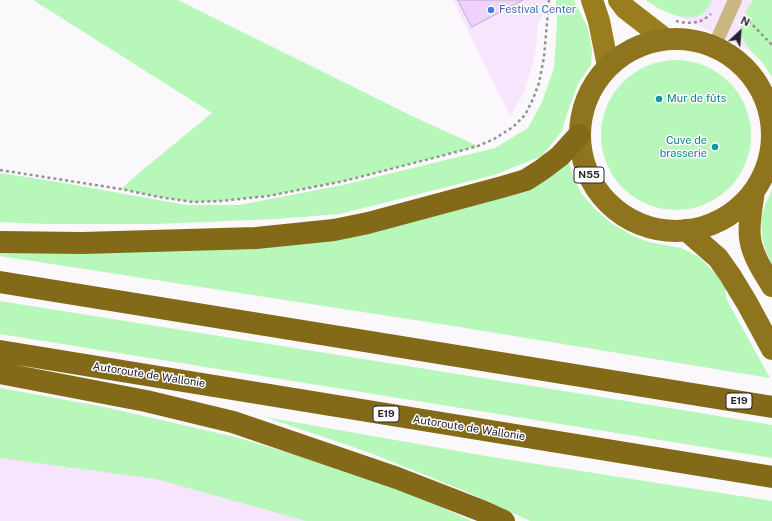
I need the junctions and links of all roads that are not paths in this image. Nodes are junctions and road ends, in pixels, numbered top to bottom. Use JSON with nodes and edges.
{"nodes":[{"id":1,"x":592,"y":0,"type":"edge"},
{"id":2,"x":619,"y":0,"type":"edge"},
{"id":3,"x":735,"y":0,"type":"edge"},
{"id":4,"x":665,"y":39,"type":"junction"},
{"id":5,"x":714,"y":47,"type":"junction"},
{"id":6,"x":608,"y":66,"type":"junction"},
{"id":7,"x":579,"y":135,"type":"junction"},
{"id":8,"x":772,"y":141,"type":"edge"},
{"id":9,"x":754,"y":191,"type":"junction"},
{"id":10,"x":686,"y":230,"type":"junction"},
{"id":11,"x":0,"y":242,"type":"edge"},
{"id":12,"x":0,"y":282,"type":"edge"},
{"id":13,"x":772,"y":286,"type":"edge"},
{"id":14,"x":772,"y":349,"type":"edge"},
{"id":15,"x":0,"y":351,"type":"edge"},
{"id":16,"x":0,"y":373,"type":"edge"},
{"id":17,"x":772,"y":407,"type":"edge"},
{"id":18,"x":772,"y":478,"type":"edge"},
{"id":19,"x":504,"y":521,"type":"edge"}],
"edges":[{"from":1,"to":6,"type":"main road"},
{"from":2,"to":4,"type":"main road"},
{"from":3,"to":5,"type":"street"},
{"from":4,"to":5,"type":"highway","number":"N55"},
{"from":4,"to":6,"type":"highway","number":"N55"},
{"from":5,"to":8,"type":"highway","number":"N55"},
{"from":6,"to":7,"type":"highway","number":"N55"},
{"from":7,"to":10,"type":"highway","number":"N55"},
{"from":7,"to":11,"type":"highway"},
{"from":8,"to":9,"type":"highway","number":"N55"},
{"from":9,"to":10,"type":"highway","number":"N55"},
{"from":9,"to":13,"type":"highway","number":"N55"},
{"from":10,"to":14,"type":"highway"},
{"from":12,"to":17,"type":"highway","number":"E19"},
{"from":15,"to":18,"type":"highway","name":"Autoroute de Wallonie","number":"E19"},
{"from":16,"to":19,"type":"highway"}]}
